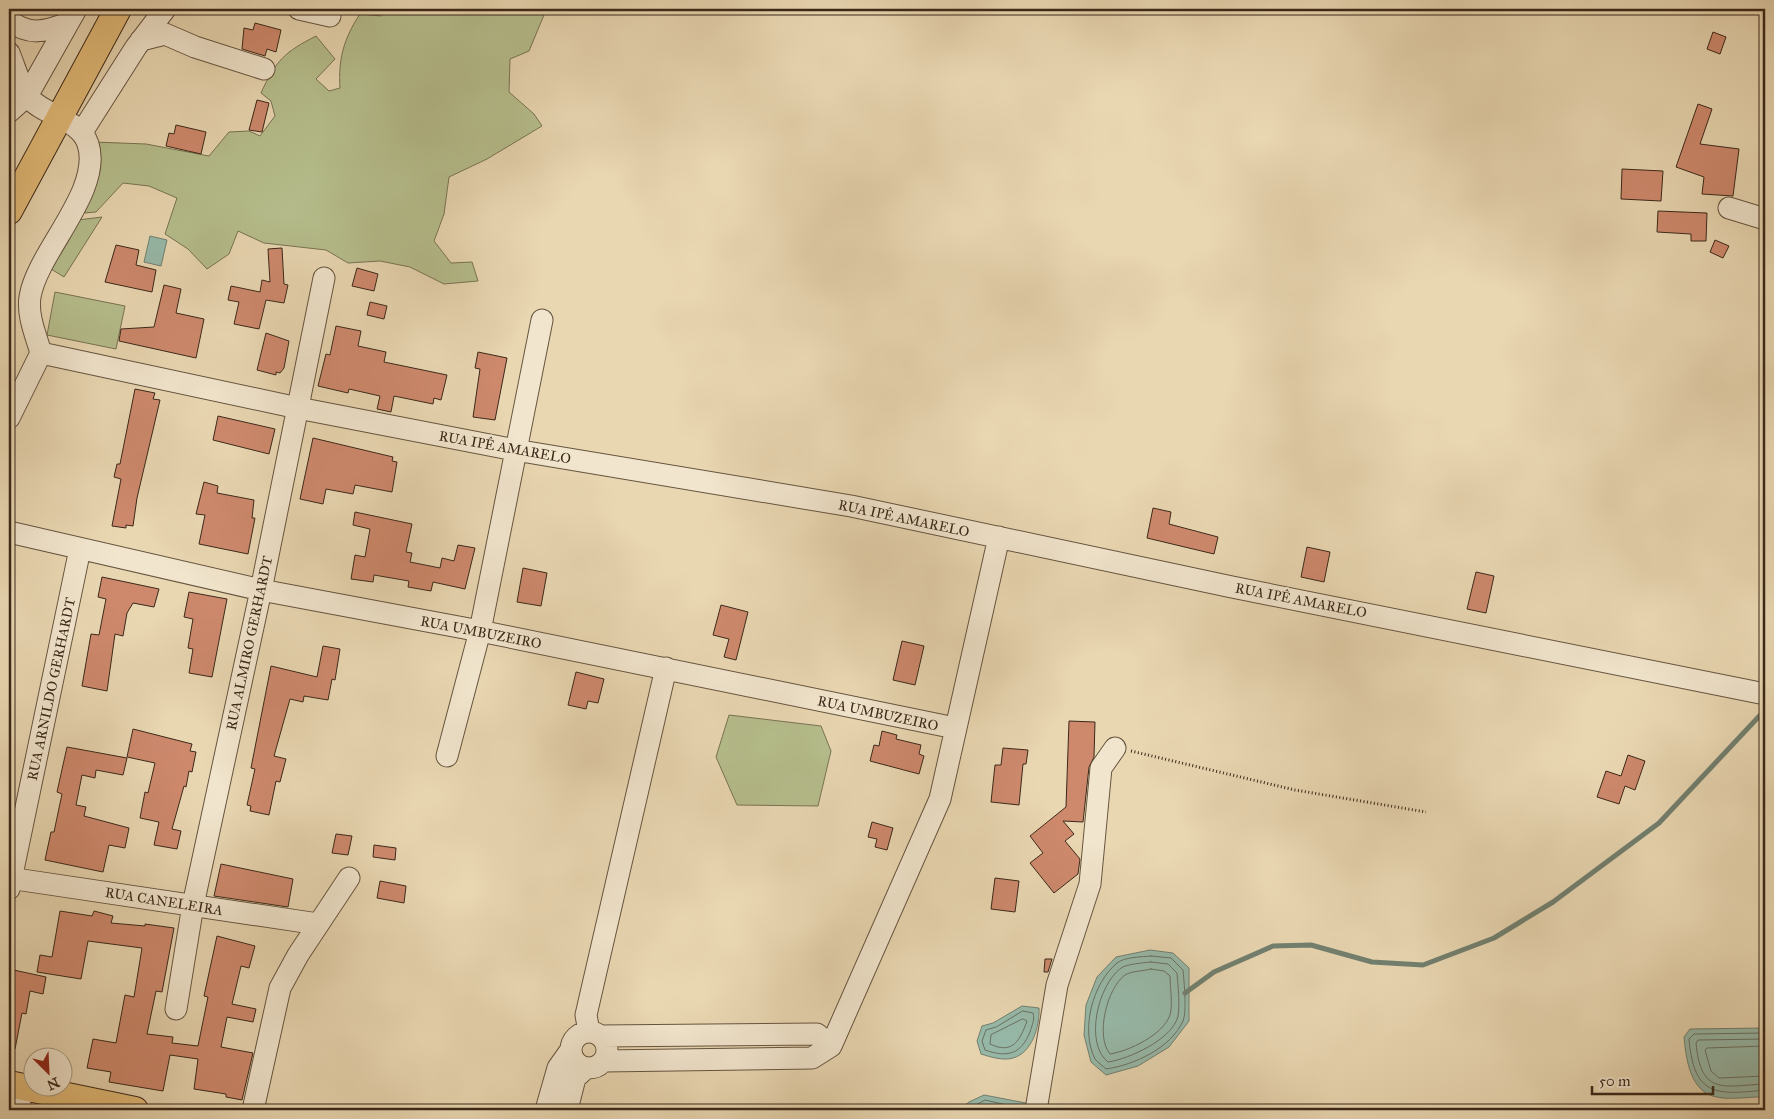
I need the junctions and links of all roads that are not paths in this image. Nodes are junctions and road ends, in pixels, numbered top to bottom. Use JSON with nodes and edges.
{"nodes":[{"id":1,"x":118,"y":9,"type":"edge"},
{"id":2,"x":165,"y":9,"type":"edge"},
{"id":3,"x":299,"y":9,"type":"edge"},
{"id":4,"x":72,"y":16,"type":"edge"},
{"id":5,"x":330,"y":16,"type":"dead end"},
{"id":6,"x":9,"y":20,"type":"edge"},
{"id":7,"x":141,"y":40,"type":"junction"},
{"id":8,"x":9,"y":53,"type":"edge"},
{"id":9,"x":264,"y":70,"type":"dead end"},
{"id":10,"x":28,"y":96,"type":"junction"},
{"id":11,"x":9,"y":112,"type":"edge"},
{"id":12,"x":59,"y":117,"type":"junction"},
{"id":13,"x":82,"y":132,"type":"junction"},
{"id":14,"x":1728,"y":208,"type":"dead end"},
{"id":15,"x":9,"y":211,"type":"edge"},
{"id":16,"x":1765,"y":219,"type":"edge"},
{"id":17,"x":324,"y":278,"type":"dead end"},
{"id":18,"x":542,"y":320,"type":"dead end"},
{"id":19,"x":41,"y":353,"type":"junction"},
{"id":20,"x":298,"y":408,"type":"junction"},
{"id":21,"x":9,"y":418,"type":"edge"},
{"id":22,"x":515,"y":450,"type":"junction"},
{"id":23,"x":9,"y":532,"type":"edge"},
{"id":24,"x":999,"y":537,"type":"junction"},
{"id":25,"x":80,"y":548,"type":"junction"},
{"id":26,"x":261,"y":590,"type":"junction"},
{"id":27,"x":480,"y":631,"type":"junction"},
{"id":28,"x":666,"y":668,"type":"junction"},
{"id":29,"x":1765,"y":694,"type":"edge"},
{"id":30,"x":955,"y":728,"type":"junction"},
{"id":31,"x":1115,"y":748,"type":"road end"},
{"id":32,"x":447,"y":756,"type":"dead end"},
{"id":33,"x":350,"y":878,"type":"dead end"},
{"id":34,"x":10,"y":882,"type":"edge"},
{"id":35,"x":193,"y":905,"type":"junction"},
{"id":36,"x":318,"y":924,"type":"junction"},
{"id":37,"x":176,"y":1009,"type":"dead end"},
{"id":38,"x":595,"y":1034,"type":"junction"},
{"id":39,"x":746,"y":1036,"type":"junction"},
{"id":40,"x":831,"y":1046,"type":"junction"},
{"id":41,"x":570,"y":1051,"type":"junction"},
{"id":42,"x":744,"y":1061,"type":"junction"},
{"id":43,"x":594,"y":1065,"type":"junction"},
{"id":44,"x":16,"y":1094,"type":"edge"},
{"id":45,"x":135,"y":1110,"type":"edge"},
{"id":46,"x":254,"y":1110,"type":"edge"},
{"id":47,"x":546,"y":1110,"type":"edge"},
{"id":48,"x":567,"y":1110,"type":"edge"},
{"id":49,"x":1036,"y":1110,"type":"edge"}],
"edges":[{"from":1,"to":12,"type":"main road"},
{"from":2,"to":7,"type":"street"},
{"from":3,"to":5,"type":"street"},
{"from":4,"to":6,"type":"street"},
{"from":4,"to":10,"type":"street"},
{"from":7,"to":9,"type":"street"},
{"from":7,"to":13,"type":"street"},
{"from":8,"to":10,"type":"street"},
{"from":10,"to":11,"type":"street"},
{"from":10,"to":12,"type":"street"},
{"from":12,"to":13,"type":"street"},
{"from":12,"to":15,"type":"main road"},
{"from":13,"to":19,"type":"street"},
{"from":14,"to":16,"type":"street"},
{"from":17,"to":20,"type":"street","name":"RUA ALMIRO GERHARDT"},
{"from":18,"to":22,"type":"street"},
{"from":19,"to":20,"type":"street","name":"RUA IPÊ AMARELO"},
{"from":19,"to":21,"type":"street"},
{"from":20,"to":22,"type":"street","name":"RUA IPÊ AMARELO"},
{"from":20,"to":26,"type":"street","name":"RUA ALMIRO GERHARDT"},
{"from":22,"to":24,"type":"street","name":"RUA IPÊ AMARELO"},
{"from":22,"to":27,"type":"street"},
{"from":23,"to":25,"type":"street","name":"RUA UMBUZEIRO"},
{"from":24,"to":29,"type":"street","name":"RUA IPÊ AMARELO"},
{"from":24,"to":30,"type":"street"},
{"from":25,"to":26,"type":"street","name":"RUA UMBUZEIRO"},
{"from":25,"to":34,"type":"street","name":"RUA ARNILDO GERHARDT"},
{"from":26,"to":27,"type":"street","name":"RUA UMBUZEIRO"},
{"from":26,"to":35,"type":"street","name":"RUA ALMIRO GERHARDT"},
{"from":27,"to":28,"type":"street","name":"RUA UMBUZEIRO"},
{"from":27,"to":32,"type":"street"},
{"from":28,"to":30,"type":"street","name":"RUA UMBUZEIRO"},
{"from":28,"to":38,"type":"street"},
{"from":30,"to":40,"type":"street"},
{"from":31,"to":49,"type":"street"},
{"from":33,"to":36,"type":"street"},
{"from":34,"to":35,"type":"street","name":"RUA CANELEIRA"},
{"from":35,"to":36,"type":"street","name":"RUA CANELEIRA"},
{"from":35,"to":37,"type":"street","name":"RUA ALMIRO GERHARDT"},
{"from":36,"to":46,"type":"street"},
{"from":38,"to":39,"type":"street"},
{"from":38,"to":41,"type":"street"},
{"from":38,"to":43,"type":"street"},
{"from":39,"to":40,"type":"street"},
{"from":39,"to":42,"type":"street"},
{"from":40,"to":42,"type":"street"},
{"from":41,"to":43,"type":"street"},
{"from":41,"to":47,"type":"street"},
{"from":42,"to":43,"type":"street"},
{"from":43,"to":48,"type":"street"},
{"from":44,"to":45,"type":"main road"}]}
